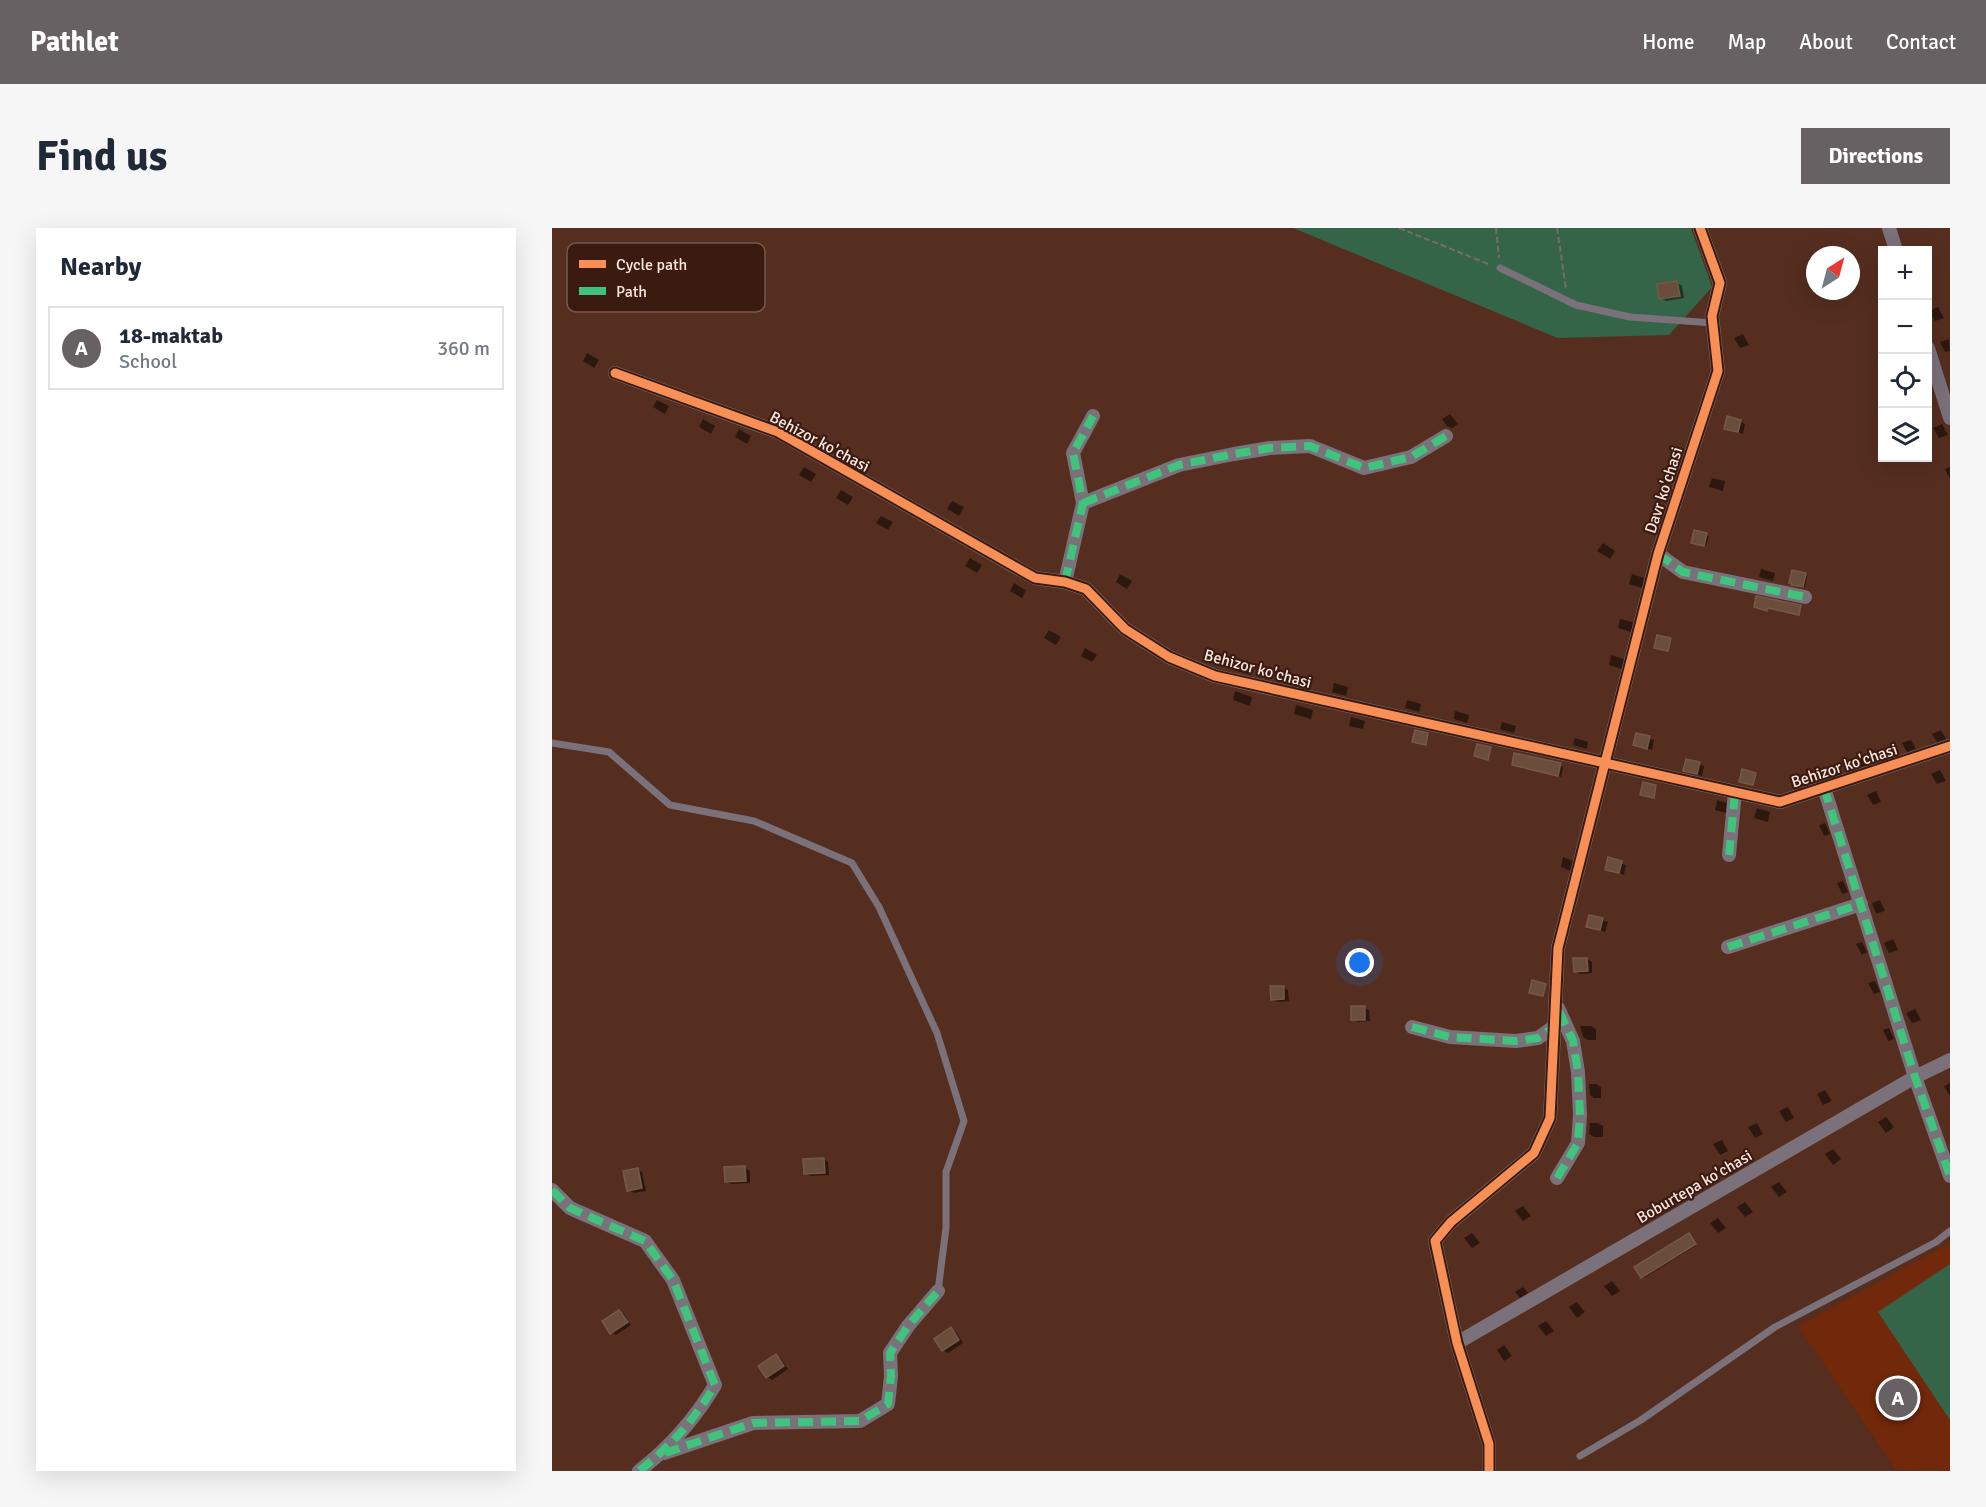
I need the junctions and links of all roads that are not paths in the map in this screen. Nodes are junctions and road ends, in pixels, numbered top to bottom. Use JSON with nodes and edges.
{"nodes":[{"id":1,"x":1700,"y":228,"type":"edge"},
{"id":2,"x":1889,"y":228,"type":"edge"},
{"id":3,"x":1895,"y":246,"type":"edge"},
{"id":4,"x":1500,"y":268,"type":"road end"},
{"id":5,"x":1713,"y":323,"type":"junction"},
{"id":6,"x":1930,"y":354,"type":"edge"},
{"id":7,"x":615,"y":374,"type":"dead end"},
{"id":8,"x":1093,"y":416,"type":"dead end"},
{"id":9,"x":1950,"y":418,"type":"edge"},
{"id":10,"x":1446,"y":436,"type":"dead end"},
{"id":11,"x":1083,"y":503,"type":"junction"},
{"id":12,"x":1658,"y":554,"type":"junction"},
{"id":13,"x":1065,"y":582,"type":"junction"},
{"id":14,"x":1805,"y":597,"type":"dead end"},
{"id":15,"x":552,"y":743,"type":"edge"},
{"id":16,"x":1950,"y":746,"type":"edge"},
{"id":17,"x":1606,"y":764,"type":"junction"},
{"id":18,"x":1824,"y":788,"type":"junction"},
{"id":19,"x":1735,"y":792,"type":"junction"},
{"id":20,"x":1729,"y":855,"type":"dead end"},
{"id":21,"x":1861,"y":904,"type":"junction"},
{"id":22,"x":1728,"y":948,"type":"dead end"},
{"id":23,"x":1556,"y":1003,"type":"junction"},
{"id":24,"x":1555,"y":1026,"type":"junction"},
{"id":25,"x":1412,"y":1027,"type":"dead end"},
{"id":26,"x":1950,"y":1060,"type":"edge"},
{"id":27,"x":1915,"y":1077,"type":"junction"},
{"id":28,"x":1950,"y":1176,"type":"edge"},
{"id":29,"x":1557,"y":1178,"type":"dead end"},
{"id":30,"x":552,"y":1190,"type":"edge"},
{"id":31,"x":1950,"y":1231,"type":"edge"},
{"id":32,"x":938,"y":1291,"type":"joint"},
{"id":33,"x":1457,"y":1344,"type":"junction"},
{"id":34,"x":662,"y":1454,"type":"junction"},
{"id":35,"x":1580,"y":1456,"type":"dead end"},
{"id":36,"x":639,"y":1471,"type":"edge"},
{"id":37,"x":1489,"y":1471,"type":"edge"}],
"edges":[{"from":1,"to":5,"type":"street","name":"Davr ko'chasi"},
{"from":2,"to":3,"type":"street"},
{"from":4,"to":5,"type":"lane"},
{"from":5,"to":12,"type":"street","name":"Davr ko'chasi"},
{"from":6,"to":9,"type":"street"},
{"from":7,"to":13,"type":"street","name":"Behizor ko'chasi"},
{"from":8,"to":11,"type":"street"},
{"from":10,"to":11,"type":"street"},
{"from":11,"to":13,"type":"street"},
{"from":12,"to":14,"type":"street"},
{"from":12,"to":17,"type":"street","name":"Davr ko'chasi"},
{"from":13,"to":17,"type":"street","name":"Behizor ko'chasi"},
{"from":15,"to":32,"type":"lane"},
{"from":16,"to":18,"type":"street","name":"Behizor ko'chasi"},
{"from":17,"to":19,"type":"street","name":"Behizor ko'chasi"},
{"from":17,"to":23,"type":"street","name":"Davr ko'chasi"},
{"from":18,"to":19,"type":"street","name":"Behizor ko'chasi"},
{"from":18,"to":21,"type":"street"},
{"from":19,"to":20,"type":"street"},
{"from":21,"to":22,"type":"street"},
{"from":21,"to":27,"type":"street"},
{"from":23,"to":24,"type":"street","name":"Davr ko'chasi"},
{"from":23,"to":29,"type":"street"},
{"from":24,"to":25,"type":"street"},
{"from":24,"to":33,"type":"street","name":"Davr ko'chasi"},
{"from":26,"to":27,"type":"street","name":"Boburtepa ko'chasi"},
{"from":27,"to":28,"type":"street"},
{"from":27,"to":33,"type":"street","name":"Boburtepa ko'chasi"},
{"from":30,"to":34,"type":"street"},
{"from":31,"to":35,"type":"lane"},
{"from":32,"to":34,"type":"street"},
{"from":33,"to":37,"type":"street"},
{"from":34,"to":36,"type":"street"}]}
